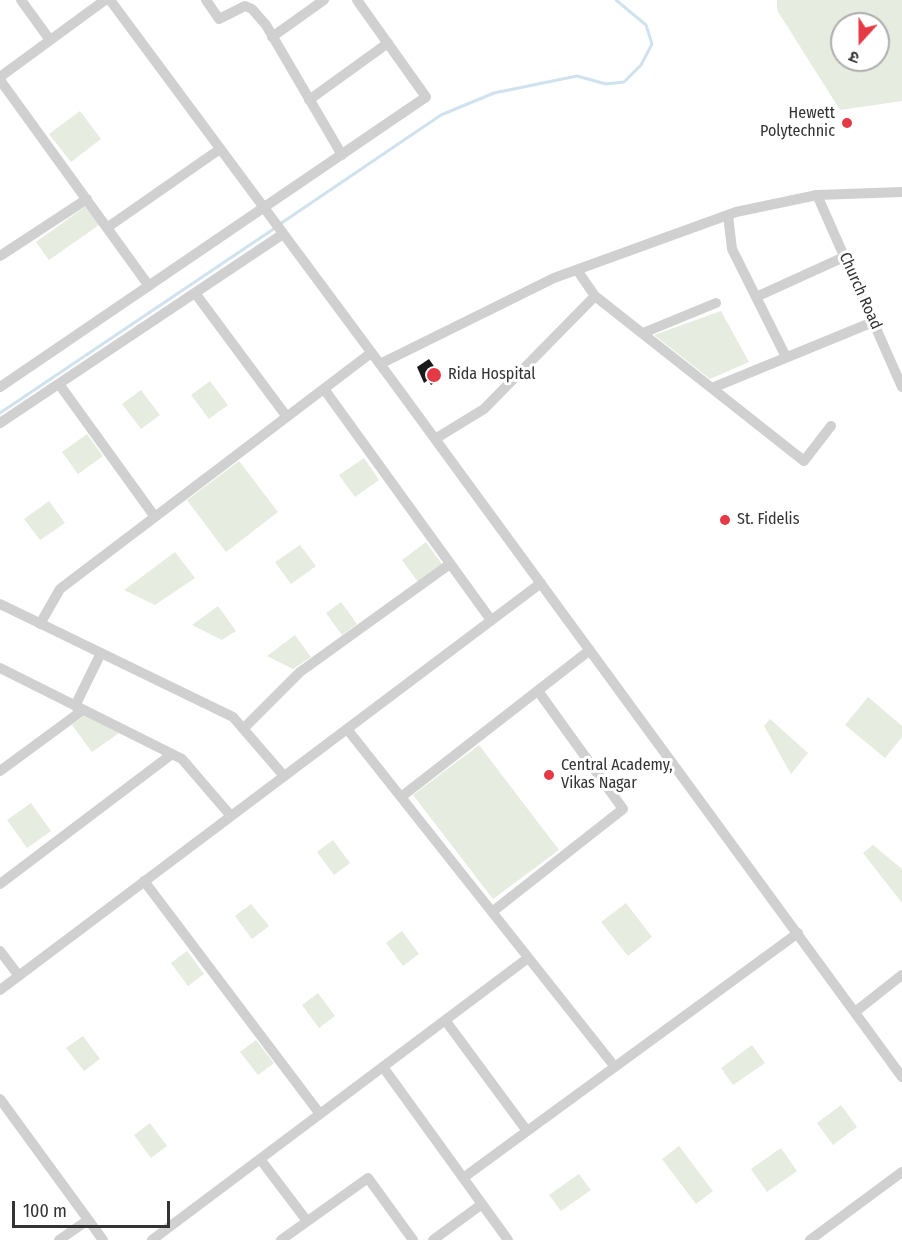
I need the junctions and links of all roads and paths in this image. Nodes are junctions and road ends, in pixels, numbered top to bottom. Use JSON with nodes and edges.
{"nodes":[{"id":1,"x":21,"y":0,"type":"edge"},
{"id":2,"x":105,"y":0,"type":"edge"},
{"id":3,"x":110,"y":0,"type":"edge"},
{"id":4,"x":206,"y":0,"type":"edge"},
{"id":5,"x":324,"y":0,"type":"edge"},
{"id":6,"x":357,"y":0,"type":"edge"},
{"id":7,"x":272,"y":37,"type":"junction"},
{"id":8,"x":50,"y":40,"type":"junction"},
{"id":9,"x":388,"y":44,"type":"junction"},
{"id":10,"x":0,"y":79,"type":"edge"},
{"id":11,"x":309,"y":100,"type":"junction"},
{"id":12,"x":220,"y":149,"type":"junction"},
{"id":13,"x":342,"y":155,"type":"junction"},
{"id":14,"x":902,"y":192,"type":"edge"},
{"id":15,"x":817,"y":195,"type":"junction"},
{"id":16,"x":87,"y":199,"type":"junction"},
{"id":17,"x":264,"y":209,"type":"junction"},
{"id":18,"x":728,"y":215,"type":"junction"},
{"id":19,"x":108,"y":227,"type":"junction"},
{"id":20,"x":279,"y":229,"type":"junction"},
{"id":21,"x":0,"y":256,"type":"edge"},
{"id":22,"x":844,"y":257,"type":"junction"},
{"id":23,"x":577,"y":270,"type":"junction"},
{"id":24,"x":149,"y":286,"type":"junction"},
{"id":25,"x":195,"y":293,"type":"junction"},
{"id":26,"x":595,"y":296,"type":"junction"},
{"id":27,"x":756,"y":297,"type":"junction"},
{"id":28,"x":716,"y":303,"type":"dead end"},
{"id":29,"x":873,"y":322,"type":"junction"},
{"id":30,"x":643,"y":333,"type":"junction"},
{"id":31,"x":371,"y":353,"type":"junction"},
{"id":32,"x":786,"y":357,"type":"junction"},
{"id":33,"x":380,"y":364,"type":"junction"},
{"id":34,"x":59,"y":384,"type":"junction"},
{"id":35,"x":0,"y":387,"type":"edge"},
{"id":36,"x":902,"y":387,"type":"edge"},
{"id":37,"x":712,"y":388,"type":"junction"},
{"id":38,"x":324,"y":389,"type":"junction"},
{"id":39,"x":287,"y":417,"type":"junction"},
{"id":40,"x":0,"y":423,"type":"edge"},
{"id":41,"x":831,"y":426,"type":"dead end"},
{"id":42,"x":435,"y":439,"type":"junction"},
{"id":43,"x":155,"y":517,"type":"junction"},
{"id":44,"x":450,"y":564,"type":"junction"},
{"id":45,"x":541,"y":583,"type":"junction"},
{"id":46,"x":0,"y":604,"type":"edge"},
{"id":47,"x":491,"y":621,"type":"junction"},
{"id":48,"x":40,"y":624,"type":"junction"},
{"id":49,"x":590,"y":650,"type":"junction"},
{"id":50,"x":101,"y":653,"type":"junction"},
{"id":51,"x":0,"y":668,"type":"edge"},
{"id":52,"x":538,"y":691,"type":"junction"},
{"id":53,"x":79,"y":708,"type":"junction"},
{"id":54,"x":244,"y":728,"type":"junction"},
{"id":55,"x":347,"y":729,"type":"junction"},
{"id":56,"x":172,"y":754,"type":"junction"},
{"id":57,"x":0,"y":771,"type":"edge"},
{"id":58,"x":284,"y":776,"type":"junction"},
{"id":59,"x":401,"y":797,"type":"junction"},
{"id":60,"x":231,"y":816,"type":"junction"},
{"id":61,"x":144,"y":881,"type":"junction"},
{"id":62,"x":0,"y":884,"type":"edge"},
{"id":63,"x":492,"y":912,"type":"junction"},
{"id":64,"x":798,"y":933,"type":"junction"},
{"id":65,"x":0,"y":951,"type":"edge"},
{"id":66,"x":528,"y":958,"type":"junction"},
{"id":67,"x":902,"y":975,"type":"edge"},
{"id":68,"x":19,"y":976,"type":"junction"},
{"id":69,"x":0,"y":990,"type":"edge"},
{"id":70,"x":855,"y":1012,"type":"junction"},
{"id":71,"x":445,"y":1020,"type":"junction"},
{"id":72,"x":383,"y":1067,"type":"junction"},
{"id":73,"x":615,"y":1067,"type":"junction"},
{"id":74,"x":902,"y":1077,"type":"edge"},
{"id":75,"x":0,"y":1099,"type":"edge"},
{"id":76,"x":320,"y":1114,"type":"junction"},
{"id":77,"x":527,"y":1131,"type":"junction"},
{"id":78,"x":260,"y":1159,"type":"junction"},
{"id":79,"x":902,"y":1172,"type":"edge"},
{"id":80,"x":463,"y":1178,"type":"junction"},
{"id":81,"x":482,"y":1204,"type":"junction"},
{"id":82,"x":88,"y":1220,"type":"junction"},
{"id":83,"x":307,"y":1221,"type":"junction"},
{"id":84,"x":824,"y":1236,"type":"edge"},
{"id":85,"x":59,"y":1240,"type":"edge"},
{"id":86,"x":103,"y":1240,"type":"edge"},
{"id":87,"x":152,"y":1240,"type":"edge"},
{"id":88,"x":281,"y":1240,"type":"edge"},
{"id":89,"x":413,"y":1240,"type":"edge"},
{"id":90,"x":433,"y":1240,"type":"edge"},
{"id":91,"x":508,"y":1240,"type":"edge"},
{"id":92,"x":810,"y":1240,"type":"edge"}],
"edges":[{"from":1,"to":8,"type":"street"},
{"from":2,"to":8,"type":"street"},
{"from":3,"to":12,"type":"street"},
{"from":4,"to":7,"type":"street"},
{"from":5,"to":7,"type":"street"},
{"from":6,"to":9,"type":"street"},
{"from":7,"to":11,"type":"street"},
{"from":8,"to":10,"type":"street"},
{"from":9,"to":11,"type":"street"},
{"from":9,"to":13,"type":"street"},
{"from":10,"to":16,"type":"street"},
{"from":11,"to":13,"type":"street"},
{"from":12,"to":17,"type":"street"},
{"from":12,"to":19,"type":"street"},
{"from":13,"to":17,"type":"street"},
{"from":14,"to":15,"type":"street"},
{"from":15,"to":18,"type":"street"},
{"from":15,"to":22,"type":"street","name":"Church Road"},
{"from":16,"to":19,"type":"street"},
{"from":16,"to":21,"type":"street"},
{"from":17,"to":20,"type":"street"},
{"from":17,"to":24,"type":"street"},
{"from":18,"to":23,"type":"street"},
{"from":18,"to":27,"type":"street"},
{"from":19,"to":24,"type":"street"},
{"from":20,"to":25,"type":"street"},
{"from":20,"to":31,"type":"street"},
{"from":22,"to":27,"type":"street"},
{"from":22,"to":29,"type":"street","name":"Church Road"},
{"from":23,"to":26,"type":"street"},
{"from":23,"to":33,"type":"street"},
{"from":24,"to":35,"type":"street"},
{"from":25,"to":34,"type":"street"},
{"from":25,"to":39,"type":"street"},
{"from":26,"to":30,"type":"street"},
{"from":26,"to":42,"type":"street"},
{"from":27,"to":32,"type":"street"},
{"from":28,"to":30,"type":"street"},
{"from":29,"to":32,"type":"street"},
{"from":29,"to":36,"type":"street","name":"Church Road"},
{"from":30,"to":37,"type":"street"},
{"from":31,"to":33,"type":"street"},
{"from":31,"to":38,"type":"street"},
{"from":32,"to":37,"type":"street"},
{"from":33,"to":42,"type":"street"},
{"from":34,"to":40,"type":"street"},
{"from":34,"to":43,"type":"street"},
{"from":37,"to":41,"type":"street"},
{"from":38,"to":39,"type":"street"},
{"from":38,"to":44,"type":"street"},
{"from":39,"to":43,"type":"street"},
{"from":42,"to":45,"type":"street"},
{"from":43,"to":48,"type":"street"},
{"from":44,"to":47,"type":"street"},
{"from":44,"to":54,"type":"street"},
{"from":45,"to":47,"type":"street"},
{"from":45,"to":49,"type":"street"},
{"from":46,"to":48,"type":"street"},
{"from":47,"to":55,"type":"street"},
{"from":48,"to":50,"type":"street"},
{"from":49,"to":52,"type":"street"},
{"from":49,"to":64,"type":"street"},
{"from":50,"to":53,"type":"street"},
{"from":50,"to":54,"type":"street"},
{"from":51,"to":53,"type":"street"},
{"from":52,"to":59,"type":"street"},
{"from":52,"to":63,"type":"street"},
{"from":53,"to":56,"type":"street"},
{"from":53,"to":57,"type":"street"},
{"from":54,"to":58,"type":"street"},
{"from":55,"to":58,"type":"street"},
{"from":55,"to":59,"type":"street"},
{"from":56,"to":60,"type":"street"},
{"from":56,"to":62,"type":"street"},
{"from":58,"to":60,"type":"street"},
{"from":59,"to":63,"type":"street"},
{"from":60,"to":61,"type":"street"},
{"from":61,"to":68,"type":"street"},
{"from":61,"to":76,"type":"street"},
{"from":63,"to":66,"type":"street"},
{"from":64,"to":70,"type":"street"},
{"from":64,"to":73,"type":"street"},
{"from":65,"to":68,"type":"street"},
{"from":66,"to":71,"type":"street"},
{"from":66,"to":73,"type":"street"},
{"from":67,"to":70,"type":"street"},
{"from":68,"to":69,"type":"street"},
{"from":70,"to":74,"type":"street"},
{"from":71,"to":72,"type":"street"},
{"from":71,"to":77,"type":"street"},
{"from":72,"to":76,"type":"street"},
{"from":72,"to":80,"type":"street"},
{"from":73,"to":77,"type":"street"},
{"from":75,"to":82,"type":"street"},
{"from":76,"to":78,"type":"street"},
{"from":77,"to":80,"type":"street"},
{"from":78,"to":83,"type":"street"},
{"from":78,"to":87,"type":"street"},
{"from":79,"to":84,"type":"street"},
{"from":80,"to":81,"type":"street"},
{"from":81,"to":90,"type":"street"},
{"from":81,"to":91,"type":"street"},
{"from":82,"to":85,"type":"street"},
{"from":82,"to":86,"type":"street"},
{"from":83,"to":88,"type":"street"},
{"from":83,"to":89,"type":"street"},
{"from":84,"to":92,"type":"street"}]}
